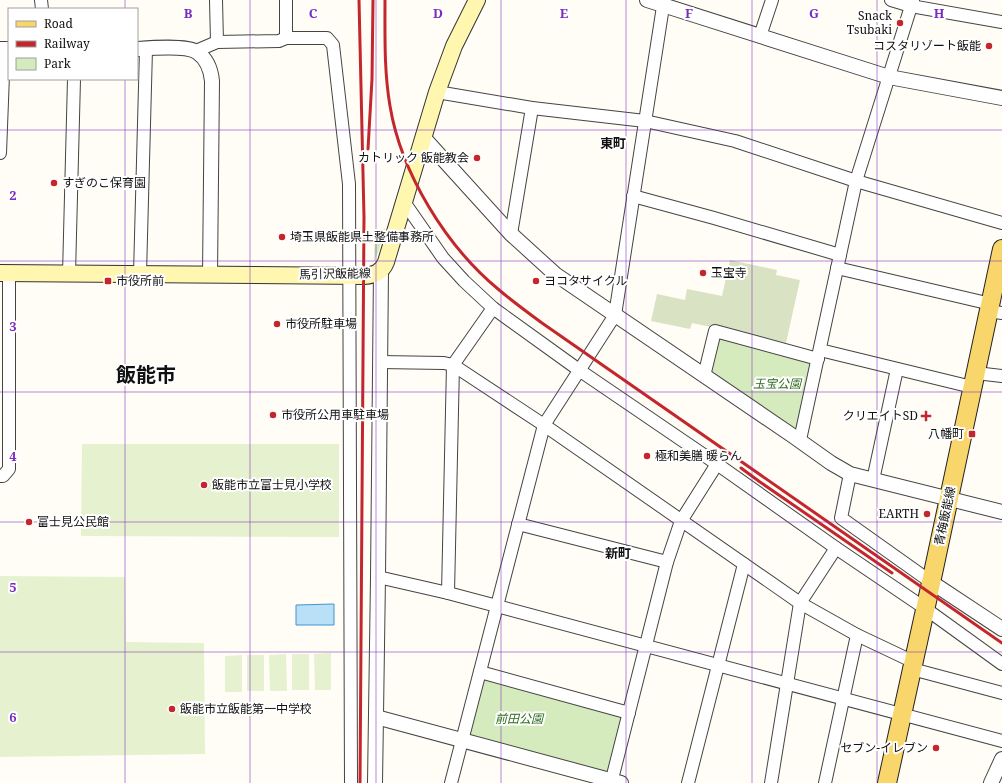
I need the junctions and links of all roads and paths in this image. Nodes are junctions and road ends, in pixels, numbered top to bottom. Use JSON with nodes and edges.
{"nodes":[{"id":1,"x":216,"y":0,"type":"edge"},
{"id":2,"x":286,"y":0,"type":"edge"},
{"id":3,"x":477,"y":0,"type":"edge"},
{"id":4,"x":647,"y":0,"type":"edge"},
{"id":5,"x":772,"y":0,"type":"edge"},
{"id":6,"x":892,"y":0,"type":"edge"},
{"id":7,"x":663,"y":2,"type":"edge"},
{"id":8,"x":912,"y":3,"type":"edge"},
{"id":9,"x":1002,"y":22,"type":"edge"},
{"id":10,"x":760,"y":36,"type":"junction"},
{"id":11,"x":286,"y":38,"type":"junction"},
{"id":12,"x":217,"y":42,"type":"junction"},
{"id":13,"x":4,"y":49,"type":"edge"},
{"id":14,"x":141,"y":49,"type":"edge"},
{"id":15,"x":196,"y":51,"type":"junction"},
{"id":16,"x":889,"y":77,"type":"junction"},
{"id":17,"x":74,"y":80,"type":"edge"},
{"id":18,"x":436,"y":92,"type":"junction"},
{"id":19,"x":1002,"y":98,"type":"edge"},
{"id":20,"x":532,"y":108,"type":"junction"},
{"id":21,"x":645,"y":121,"type":"junction"},
{"id":22,"x":423,"y":137,"type":"junction"},
{"id":23,"x":0,"y":153,"type":"edge"},
{"id":24,"x":856,"y":181,"type":"junction"},
{"id":25,"x":633,"y":196,"type":"junction"},
{"id":26,"x":404,"y":202,"type":"junction"},
{"id":27,"x":1002,"y":223,"type":"edge"},
{"id":28,"x":511,"y":234,"type":"junction"},
{"id":29,"x":1002,"y":249,"type":"edge"},
{"id":30,"x":840,"y":255,"type":"junction"},
{"id":31,"x":837,"y":268,"type":"junction"},
{"id":32,"x":381,"y":270,"type":"junction"},
{"id":33,"x":4,"y":273,"type":"edge"},
{"id":34,"x":69,"y":274,"type":"junction"},
{"id":35,"x":140,"y":274,"type":"junction"},
{"id":36,"x":210,"y":275,"type":"junction"},
{"id":37,"x":350,"y":276,"type":"junction"},
{"id":38,"x":492,"y":308,"type":"junction"},
{"id":39,"x":994,"y":309,"type":"edge"},
{"id":40,"x":615,"y":315,"type":"junction"},
{"id":41,"x":819,"y":355,"type":"junction"},
{"id":42,"x":380,"y":362,"type":"junction"},
{"id":43,"x":453,"y":365,"type":"junction"},
{"id":44,"x":897,"y":369,"type":"junction"},
{"id":45,"x":579,"y":370,"type":"junction"},
{"id":46,"x":704,"y":376,"type":"junction"},
{"id":47,"x":1002,"y":376,"type":"edge"},
{"id":48,"x":974,"y":380,"type":"junction"},
{"id":49,"x":544,"y":425,"type":"junction"},
{"id":50,"x":800,"y":440,"type":"junction"},
{"id":51,"x":717,"y":464,"type":"junction"},
{"id":52,"x":850,"y":474,"type":"junction"},
{"id":53,"x":0,"y":476,"type":"edge"},
{"id":54,"x":873,"y":480,"type":"junction"},
{"id":55,"x":949,"y":500,"type":"junction"},
{"id":56,"x":1002,"y":512,"type":"edge"},
{"id":57,"x":681,"y":521,"type":"junction"},
{"id":58,"x":518,"y":524,"type":"junction"},
{"id":59,"x":836,"y":548,"type":"junction"},
{"id":60,"x":667,"y":562,"type":"junction"},
{"id":61,"x":744,"y":564,"type":"junction"},
{"id":62,"x":378,"y":577,"type":"junction"},
{"id":63,"x":931,"y":582,"type":"junction"},
{"id":64,"x":448,"y":593,"type":"junction"},
{"id":65,"x":800,"y":603,"type":"junction"},
{"id":66,"x":497,"y":606,"type":"junction"},
{"id":67,"x":926,"y":609,"type":"junction"},
{"id":68,"x":1002,"y":629,"type":"edge"},
{"id":69,"x":857,"y":635,"type":"junction"},
{"id":70,"x":646,"y":645,"type":"junction"},
{"id":71,"x":1002,"y":664,"type":"edge"},
{"id":72,"x":718,"y":665,"type":"junction"},
{"id":73,"x":913,"y":666,"type":"junction"},
{"id":74,"x":480,"y":672,"type":"junction"},
{"id":75,"x":786,"y":683,"type":"junction"},
{"id":76,"x":1002,"y":693,"type":"edge"},
{"id":77,"x":844,"y":699,"type":"junction"},
{"id":78,"x":629,"y":713,"type":"junction"},
{"id":79,"x":902,"y":715,"type":"junction"},
{"id":80,"x":376,"y":717,"type":"junction"},
{"id":81,"x":462,"y":740,"type":"junction"},
{"id":82,"x":1002,"y":740,"type":"edge"},
{"id":83,"x":1001,"y":762,"type":"edge"},
{"id":84,"x":614,"y":782,"type":"edge"},
{"id":85,"x":350,"y":783,"type":"edge"},
{"id":86,"x":375,"y":783,"type":"edge"},
{"id":87,"x":451,"y":783,"type":"edge"},
{"id":88,"x":688,"y":783,"type":"edge"},
{"id":89,"x":771,"y":783,"type":"edge"},
{"id":90,"x":825,"y":783,"type":"edge"},
{"id":91,"x":887,"y":783,"type":"edge"},
{"id":92,"x":991,"y":783,"type":"edge"}],
"edges":[{"from":1,"to":12,"type":"street"},
{"from":2,"to":11,"type":"street"},
{"from":3,"to":18,"type":"main road","name":"馬引沢飯能線"},
{"from":4,"to":7,"type":"street"},
{"from":5,"to":10,"type":"street"},
{"from":6,"to":8,"type":"street"},
{"from":7,"to":10,"type":"street"},
{"from":7,"to":21,"type":"street"},
{"from":8,"to":9,"type":"street"},
{"from":8,"to":16,"type":"street"},
{"from":10,"to":16,"type":"street"},
{"from":11,"to":12,"type":"street"},
{"from":11,"to":37,"type":"street"},
{"from":12,"to":15,"type":"street"},
{"from":13,"to":23,"type":"street"},
{"from":14,"to":15,"type":"street"},
{"from":14,"to":35,"type":"street"},
{"from":15,"to":36,"type":"street"},
{"from":16,"to":19,"type":"street"},
{"from":16,"to":24,"type":"street"},
{"from":17,"to":34,"type":"street"},
{"from":18,"to":20,"type":"street"},
{"from":18,"to":22,"type":"main road","name":"馬引沢飯能線"},
{"from":20,"to":21,"type":"street"},
{"from":20,"to":28,"type":"street"},
{"from":21,"to":24,"type":"street"},
{"from":21,"to":25,"type":"street"},
{"from":22,"to":26,"type":"main road","name":"馬引沢飯能線"},
{"from":22,"to":28,"type":"street"},
{"from":24,"to":27,"type":"street"},
{"from":24,"to":30,"type":"street"},
{"from":25,"to":30,"type":"street"},
{"from":25,"to":40,"type":"street"},
{"from":26,"to":32,"type":"main road","name":"馬引沢飯能線"},
{"from":26,"to":38,"type":"street"},
{"from":28,"to":40,"type":"street"},
{"from":29,"to":39,"type":"main road","name":"青梅飯能線"},
{"from":30,"to":31,"type":"street"},
{"from":31,"to":39,"type":"street"},
{"from":31,"to":41,"type":"street"},
{"from":32,"to":37,"type":"main road","name":"馬引沢飯能線"},
{"from":32,"to":42,"type":"street"},
{"from":33,"to":34,"type":"main road","name":"馬引沢飯能線"},
{"from":33,"to":53,"type":"street"},
{"from":34,"to":35,"type":"main road","name":"馬引沢飯能線"},
{"from":35,"to":36,"type":"main road","name":"馬引沢飯能線"},
{"from":36,"to":37,"type":"main road","name":"馬引沢飯能線"},
{"from":37,"to":85,"type":"street"},
{"from":38,"to":43,"type":"street"},
{"from":38,"to":45,"type":"street"},
{"from":39,"to":48,"type":"main road","name":"青梅飯能線"},
{"from":40,"to":45,"type":"street"},
{"from":40,"to":46,"type":"street"},
{"from":41,"to":44,"type":"street"},
{"from":41,"to":46,"type":"street"},
{"from":41,"to":50,"type":"street"},
{"from":42,"to":43,"type":"street"},
{"from":42,"to":62,"type":"street"},
{"from":43,"to":49,"type":"street"},
{"from":43,"to":64,"type":"street"},
{"from":44,"to":48,"type":"street"},
{"from":44,"to":54,"type":"street"},
{"from":45,"to":49,"type":"street"},
{"from":45,"to":51,"type":"street"},
{"from":46,"to":50,"type":"street"},
{"from":47,"to":48,"type":"street"},
{"from":48,"to":55,"type":"main road","name":"青梅飯能線"},
{"from":49,"to":57,"type":"street"},
{"from":49,"to":58,"type":"street"},
{"from":50,"to":52,"type":"street"},
{"from":51,"to":57,"type":"street"},
{"from":51,"to":59,"type":"street"},
{"from":52,"to":54,"type":"street"},
{"from":52,"to":63,"type":"street"},
{"from":54,"to":55,"type":"street"},
{"from":55,"to":56,"type":"street"},
{"from":55,"to":63,"type":"main road","name":"青梅飯能線"},
{"from":57,"to":60,"type":"street"},
{"from":57,"to":61,"type":"street"},
{"from":58,"to":60,"type":"street"},
{"from":58,"to":66,"type":"street"},
{"from":59,"to":65,"type":"street"},
{"from":59,"to":67,"type":"street"},
{"from":60,"to":70,"type":"street"},
{"from":61,"to":65,"type":"street"},
{"from":61,"to":72,"type":"street"},
{"from":62,"to":64,"type":"street"},
{"from":62,"to":80,"type":"street"},
{"from":63,"to":67,"type":"main road","name":"青梅飯能線"},
{"from":63,"to":68,"type":"street"},
{"from":64,"to":66,"type":"street"},
{"from":65,"to":69,"type":"street"},
{"from":65,"to":75,"type":"street"},
{"from":66,"to":70,"type":"street"},
{"from":66,"to":74,"type":"street"},
{"from":67,"to":71,"type":"street"},
{"from":67,"to":73,"type":"main road","name":"青梅飯能線"},
{"from":69,"to":73,"type":"street"},
{"from":69,"to":77,"type":"street"},
{"from":70,"to":72,"type":"street"},
{"from":70,"to":78,"type":"street"},
{"from":72,"to":75,"type":"street"},
{"from":72,"to":88,"type":"street"},
{"from":73,"to":76,"type":"street"},
{"from":73,"to":79,"type":"main road","name":"青梅飯能線"},
{"from":74,"to":78,"type":"street"},
{"from":74,"to":81,"type":"street"},
{"from":75,"to":77,"type":"street"},
{"from":75,"to":89,"type":"street"},
{"from":77,"to":79,"type":"street"},
{"from":77,"to":90,"type":"street"},
{"from":78,"to":84,"type":"street"},
{"from":79,"to":82,"type":"street"},
{"from":79,"to":91,"type":"main road","name":"青梅飯能線"},
{"from":80,"to":81,"type":"street"},
{"from":80,"to":86,"type":"street"},
{"from":81,"to":84,"type":"street"},
{"from":81,"to":87,"type":"street"},
{"from":83,"to":92,"type":"street"}]}
